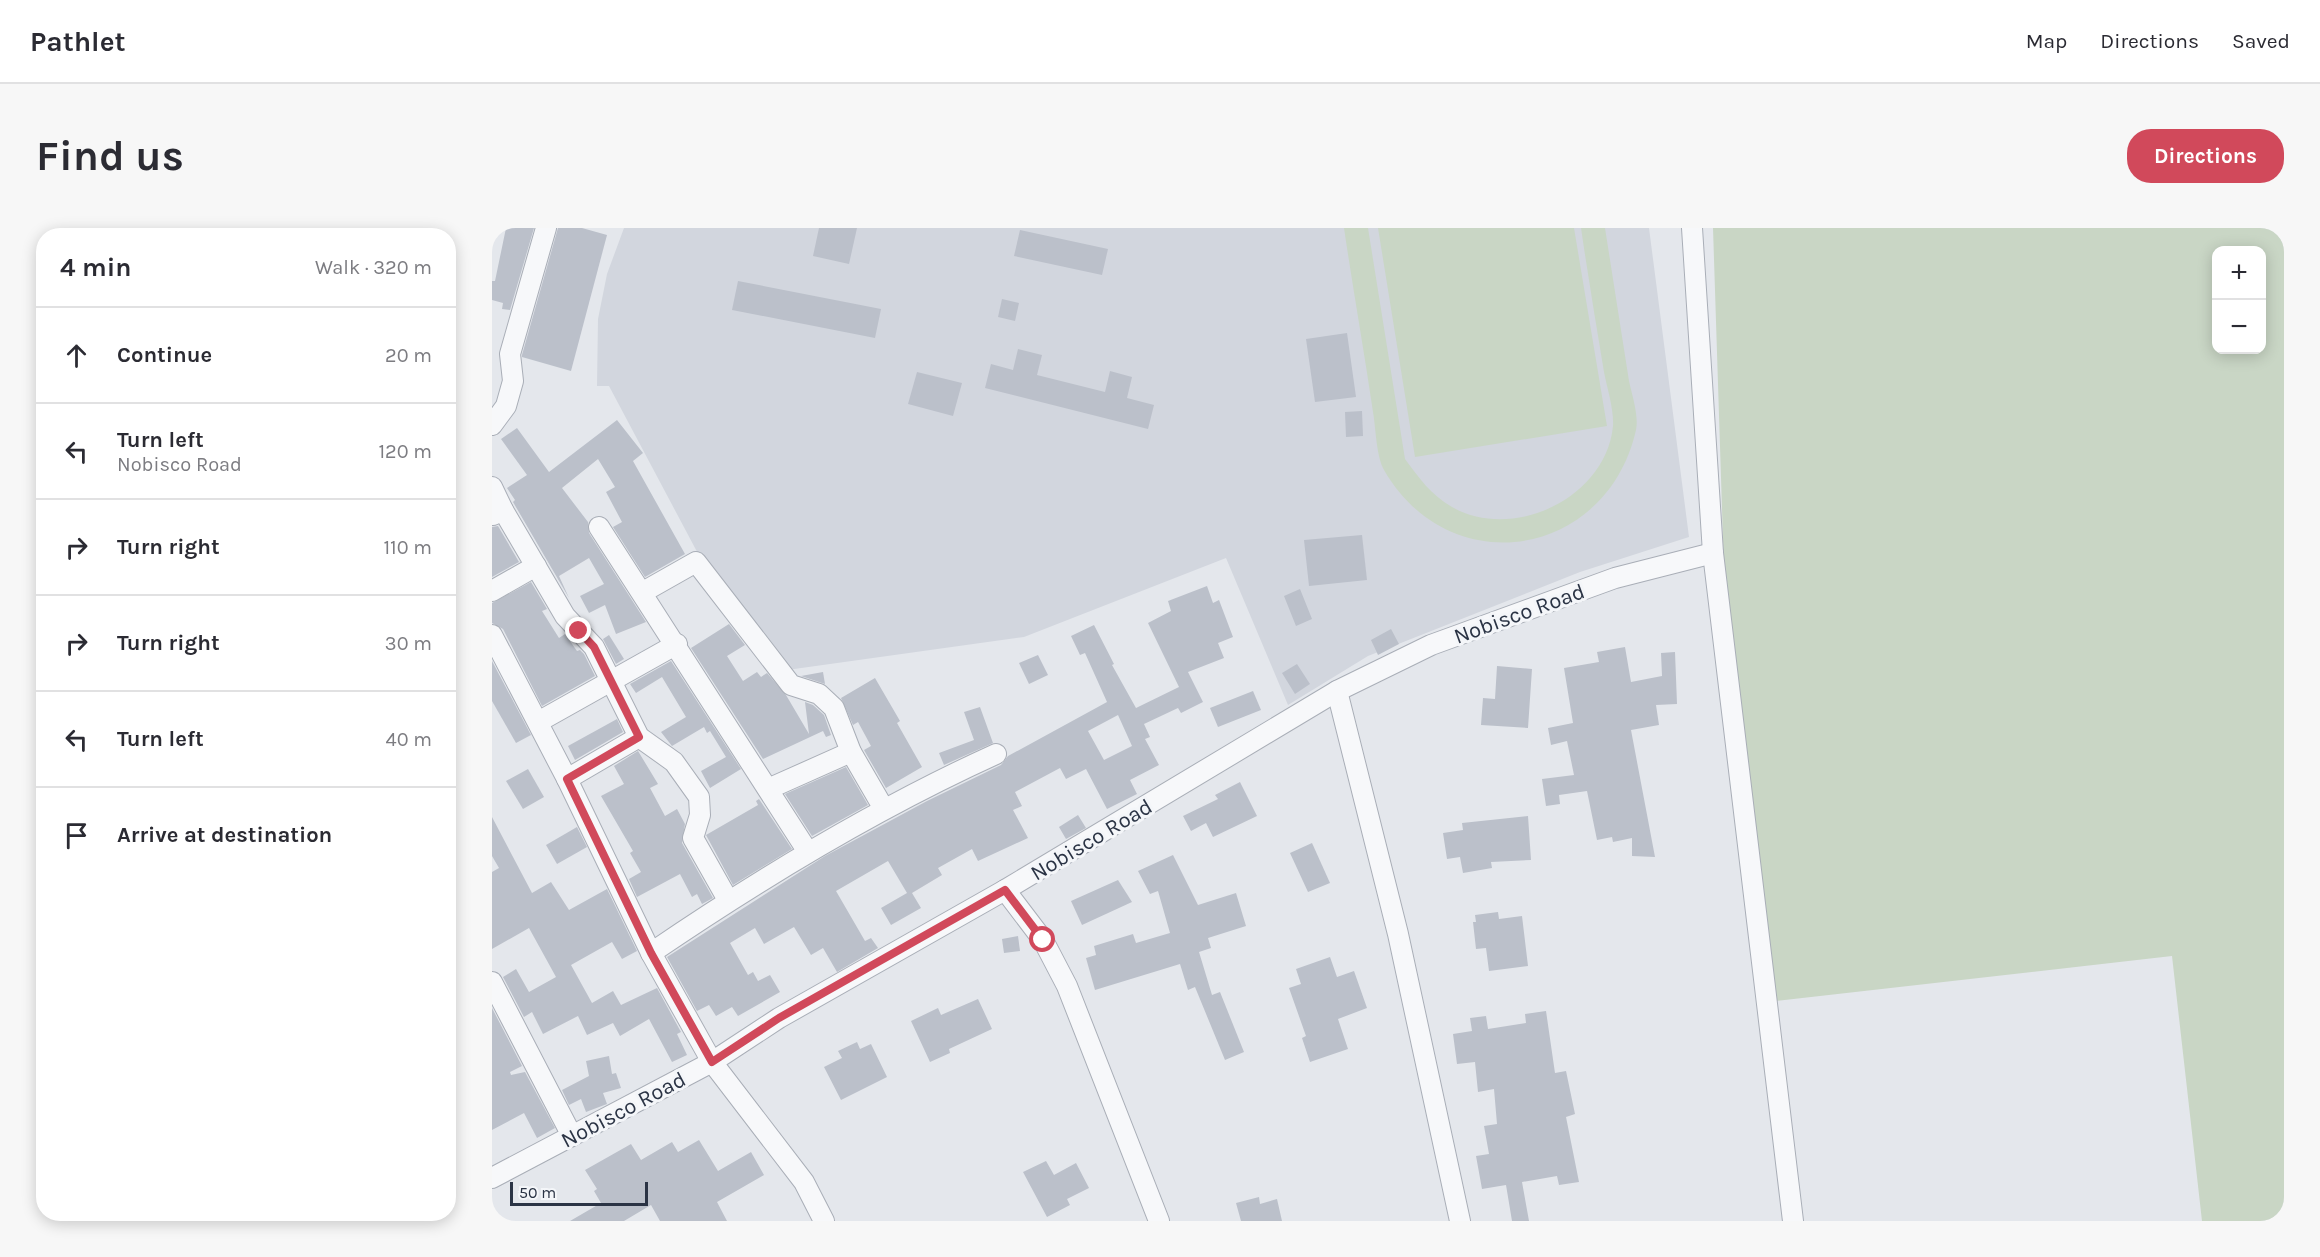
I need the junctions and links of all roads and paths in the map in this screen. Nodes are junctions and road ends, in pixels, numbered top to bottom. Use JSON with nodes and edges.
{"nodes":[{"id":1,"x":546,"y":228,"type":"edge"},
{"id":2,"x":1692,"y":228,"type":"edge"},
{"id":3,"x":492,"y":425,"type":"edge"},
{"id":4,"x":492,"y":487,"type":"edge"},
{"id":5,"x":497,"y":513,"type":"edge"},
{"id":6,"x":599,"y":527,"type":"dead end"},
{"id":7,"x":1713,"y":553,"type":"junction"},
{"id":8,"x":536,"y":566,"type":"junction"},
{"id":9,"x":492,"y":591,"type":"edge"},
{"id":10,"x":643,"y":592,"type":"junction"},
{"id":11,"x":492,"y":635,"type":"edge"},
{"id":12,"x":677,"y":644,"type":"junction"},
{"id":13,"x":610,"y":681,"type":"junction"},
{"id":14,"x":1337,"y":691,"type":"junction"},
{"id":15,"x":538,"y":722,"type":"junction"},
{"id":16,"x":639,"y":737,"type":"junction"},
{"id":17,"x":851,"y":752,"type":"junction"},
{"id":18,"x":996,"y":754,"type":"dead end"},
{"id":19,"x":567,"y":779,"type":"junction"},
{"id":20,"x":768,"y":789,"type":"junction"},
{"id":21,"x":884,"y":809,"type":"junction"},
{"id":22,"x":808,"y":852,"type":"junction"},
{"id":23,"x":1005,"y":890,"type":"junction"},
{"id":24,"x":728,"y":900,"type":"junction"},
{"id":25,"x":651,"y":953,"type":"junction"},
{"id":26,"x":492,"y":982,"type":"edge"},
{"id":27,"x":712,"y":1062,"type":"junction"},
{"id":28,"x":572,"y":1136,"type":"junction"},
{"id":29,"x":492,"y":1178,"type":"edge"},
{"id":30,"x":824,"y":1221,"type":"edge"},
{"id":31,"x":1159,"y":1221,"type":"edge"},
{"id":32,"x":1460,"y":1221,"type":"edge"},
{"id":33,"x":1793,"y":1221,"type":"edge"}],
"edges":[{"from":1,"to":3,"type":"street"},
{"from":2,"to":7,"type":"street"},
{"from":4,"to":5,"type":"street"},
{"from":5,"to":8,"type":"street"},
{"from":6,"to":10,"type":"street"},
{"from":7,"to":14,"type":"street","name":"Nobisco Road"},
{"from":7,"to":33,"type":"street"},
{"from":8,"to":9,"type":"street"},
{"from":8,"to":13,"type":"street"},
{"from":10,"to":12,"type":"street"},
{"from":10,"to":17,"type":"street"},
{"from":11,"to":15,"type":"street"},
{"from":12,"to":13,"type":"street"},
{"from":12,"to":20,"type":"street"},
{"from":13,"to":15,"type":"street"},
{"from":13,"to":16,"type":"street"},
{"from":14,"to":23,"type":"street","name":"Nobisco Road"},
{"from":14,"to":32,"type":"street"},
{"from":15,"to":19,"type":"street"},
{"from":16,"to":19,"type":"street"},
{"from":16,"to":24,"type":"street"},
{"from":17,"to":20,"type":"street"},
{"from":17,"to":21,"type":"street"},
{"from":18,"to":21,"type":"street"},
{"from":19,"to":25,"type":"street"},
{"from":20,"to":22,"type":"street"},
{"from":21,"to":22,"type":"street"},
{"from":22,"to":24,"type":"street"},
{"from":23,"to":27,"type":"street","name":"Nobisco Road"},
{"from":23,"to":31,"type":"street"},
{"from":24,"to":25,"type":"street"},
{"from":25,"to":27,"type":"street"},
{"from":26,"to":28,"type":"street"},
{"from":27,"to":28,"type":"street","name":"Nobisco Road"},
{"from":27,"to":30,"type":"street"},
{"from":28,"to":29,"type":"street","name":"Nobisco Road"}]}
